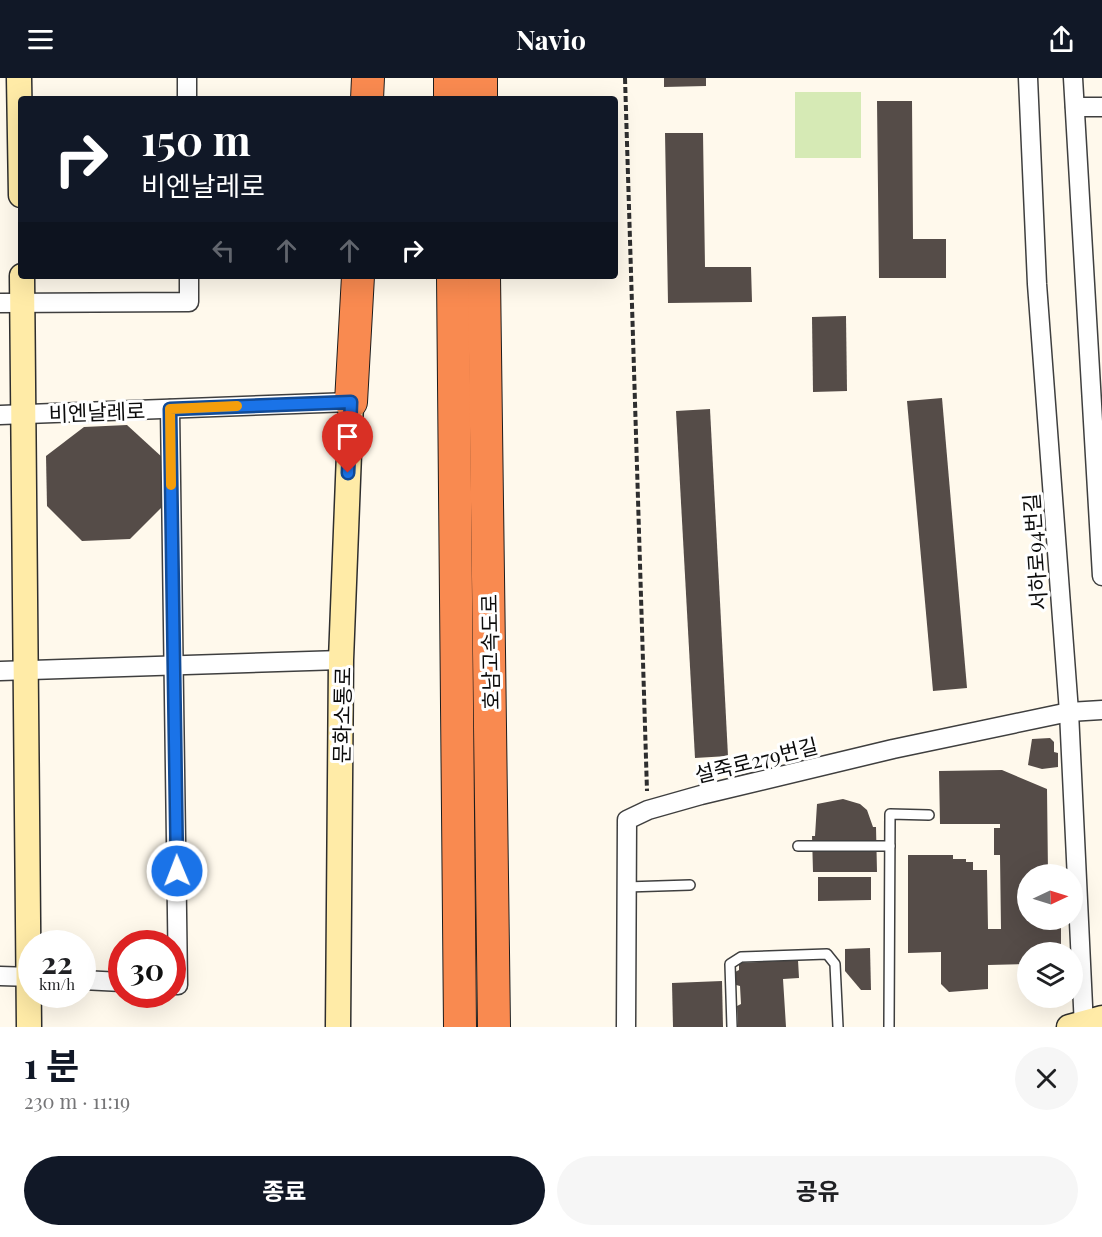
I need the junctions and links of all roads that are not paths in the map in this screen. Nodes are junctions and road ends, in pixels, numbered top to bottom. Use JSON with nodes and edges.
{"nodes":[{"id":1,"x":19,"y":78,"type":"edge"},
{"id":2,"x":187,"y":78,"type":"edge"},
{"id":3,"x":368,"y":78,"type":"edge"},
{"id":4,"x":450,"y":78,"type":"edge"},
{"id":5,"x":481,"y":78,"type":"edge"},
{"id":6,"x":1028,"y":78,"type":"edge"},
{"id":7,"x":1073,"y":78,"type":"edge"},
{"id":8,"x":19,"y":96,"type":"edge"},
{"id":9,"x":187,"y":96,"type":"edge"},
{"id":10,"x":367,"y":96,"type":"edge"},
{"id":11,"x":450,"y":96,"type":"edge"},
{"id":12,"x":481,"y":96,"type":"edge"},
{"id":13,"x":1075,"y":107,"type":"junction"},
{"id":14,"x":1102,"y":107,"type":"edge"},
{"id":15,"x":21,"y":279,"type":"edge"},
{"id":16,"x":189,"y":279,"type":"edge"},
{"id":17,"x":358,"y":279,"type":"edge"},
{"id":18,"x":453,"y":279,"type":"edge"},
{"id":19,"x":483,"y":279,"type":"edge"},
{"id":20,"x":11,"y":302,"type":"edge"},
{"id":21,"x":351,"y":402,"type":"junction"},
{"id":22,"x":170,"y":409,"type":"junction"},
{"id":23,"x":11,"y":414,"type":"edge"},
{"id":24,"x":1099,"y":486,"type":"edge"},
{"id":25,"x":1102,"y":576,"type":"edge"},
{"id":26,"x":341,"y":660,"type":"junction"},
{"id":27,"x":174,"y":666,"type":"junction"},
{"id":28,"x":25,"y":670,"type":"junction"},
{"id":29,"x":0,"y":671,"type":"edge"},
{"id":30,"x":1102,"y":710,"type":"edge"},
{"id":31,"x":1069,"y":712,"type":"junction"},
{"id":32,"x":929,"y":815,"type":"dead end"},
{"id":33,"x":798,"y":846,"type":"dead end"},
{"id":34,"x":890,"y":846,"type":"junction"},
{"id":35,"x":690,"y":885,"type":"dead end"},
{"id":36,"x":626,"y":887,"type":"junction"},
{"id":37,"x":29,"y":930,"type":"edge"},
{"id":38,"x":176,"y":930,"type":"edge"},
{"id":39,"x":0,"y":976,"type":"edge"},
{"id":40,"x":18,"y":977,"type":"edge"},
{"id":41,"x":29,"y":1008,"type":"edge"},
{"id":42,"x":1085,"y":1024,"type":"edge"},
{"id":43,"x":29,"y":1027,"type":"edge"},
{"id":44,"x":338,"y":1027,"type":"edge"},
{"id":45,"x":460,"y":1027,"type":"edge"},
{"id":46,"x":494,"y":1027,"type":"edge"},
{"id":47,"x":626,"y":1027,"type":"edge"},
{"id":48,"x":732,"y":1027,"type":"edge"},
{"id":49,"x":838,"y":1027,"type":"edge"},
{"id":50,"x":889,"y":1027,"type":"edge"}],
"edges":[{"from":1,"to":8,"type":"street"},
{"from":2,"to":9,"type":"street"},
{"from":3,"to":10,"type":"highway"},
{"from":4,"to":11,"type":"highway"},
{"from":5,"to":12,"type":"highway"},
{"from":6,"to":31,"type":"street","name":"서하로94번길"},
{"from":7,"to":13,"type":"street"},
{"from":13,"to":14,"type":"street"},
{"from":13,"to":24,"type":"street"},
{"from":15,"to":20,"type":"street","name":"비엔날레로"},
{"from":16,"to":20,"type":"street"},
{"from":17,"to":21,"type":"highway"},
{"from":18,"to":45,"type":"highway","name":"호남고속도로"},
{"from":19,"to":46,"type":"highway","name":"호남고속도로"},
{"from":20,"to":23,"type":"street","name":"비엔날레로"},
{"from":21,"to":22,"type":"street","name":"비엔날레로"},
{"from":21,"to":26,"type":"street","name":"문화소통로"},
{"from":22,"to":23,"type":"street","name":"비엔날레로"},
{"from":22,"to":27,"type":"street"},
{"from":23,"to":28,"type":"street","name":"비엔날레로"},
{"from":24,"to":25,"type":"street"},
{"from":26,"to":27,"type":"street"},
{"from":26,"to":44,"type":"street","name":"문화소통로"},
{"from":27,"to":28,"type":"street"},
{"from":27,"to":38,"type":"street"},
{"from":28,"to":29,"type":"street"},
{"from":28,"to":37,"type":"street","name":"비엔날레로"},
{"from":30,"to":31,"type":"street","name":"설죽로279번길"},
{"from":31,"to":36,"type":"street","name":"설죽로279번길"},
{"from":31,"to":42,"type":"street","name":"서하로94번길"},
{"from":32,"to":34,"type":"lane"},
{"from":33,"to":34,"type":"lane"},
{"from":34,"to":50,"type":"lane"},
{"from":35,"to":36,"type":"lane"},
{"from":36,"to":47,"type":"street","name":"설죽로279번길"},
{"from":39,"to":40,"type":"street"},
{"from":41,"to":43,"type":"street","name":"비엔날레로"},
{"from":48,"to":49,"type":"lane"}]}
